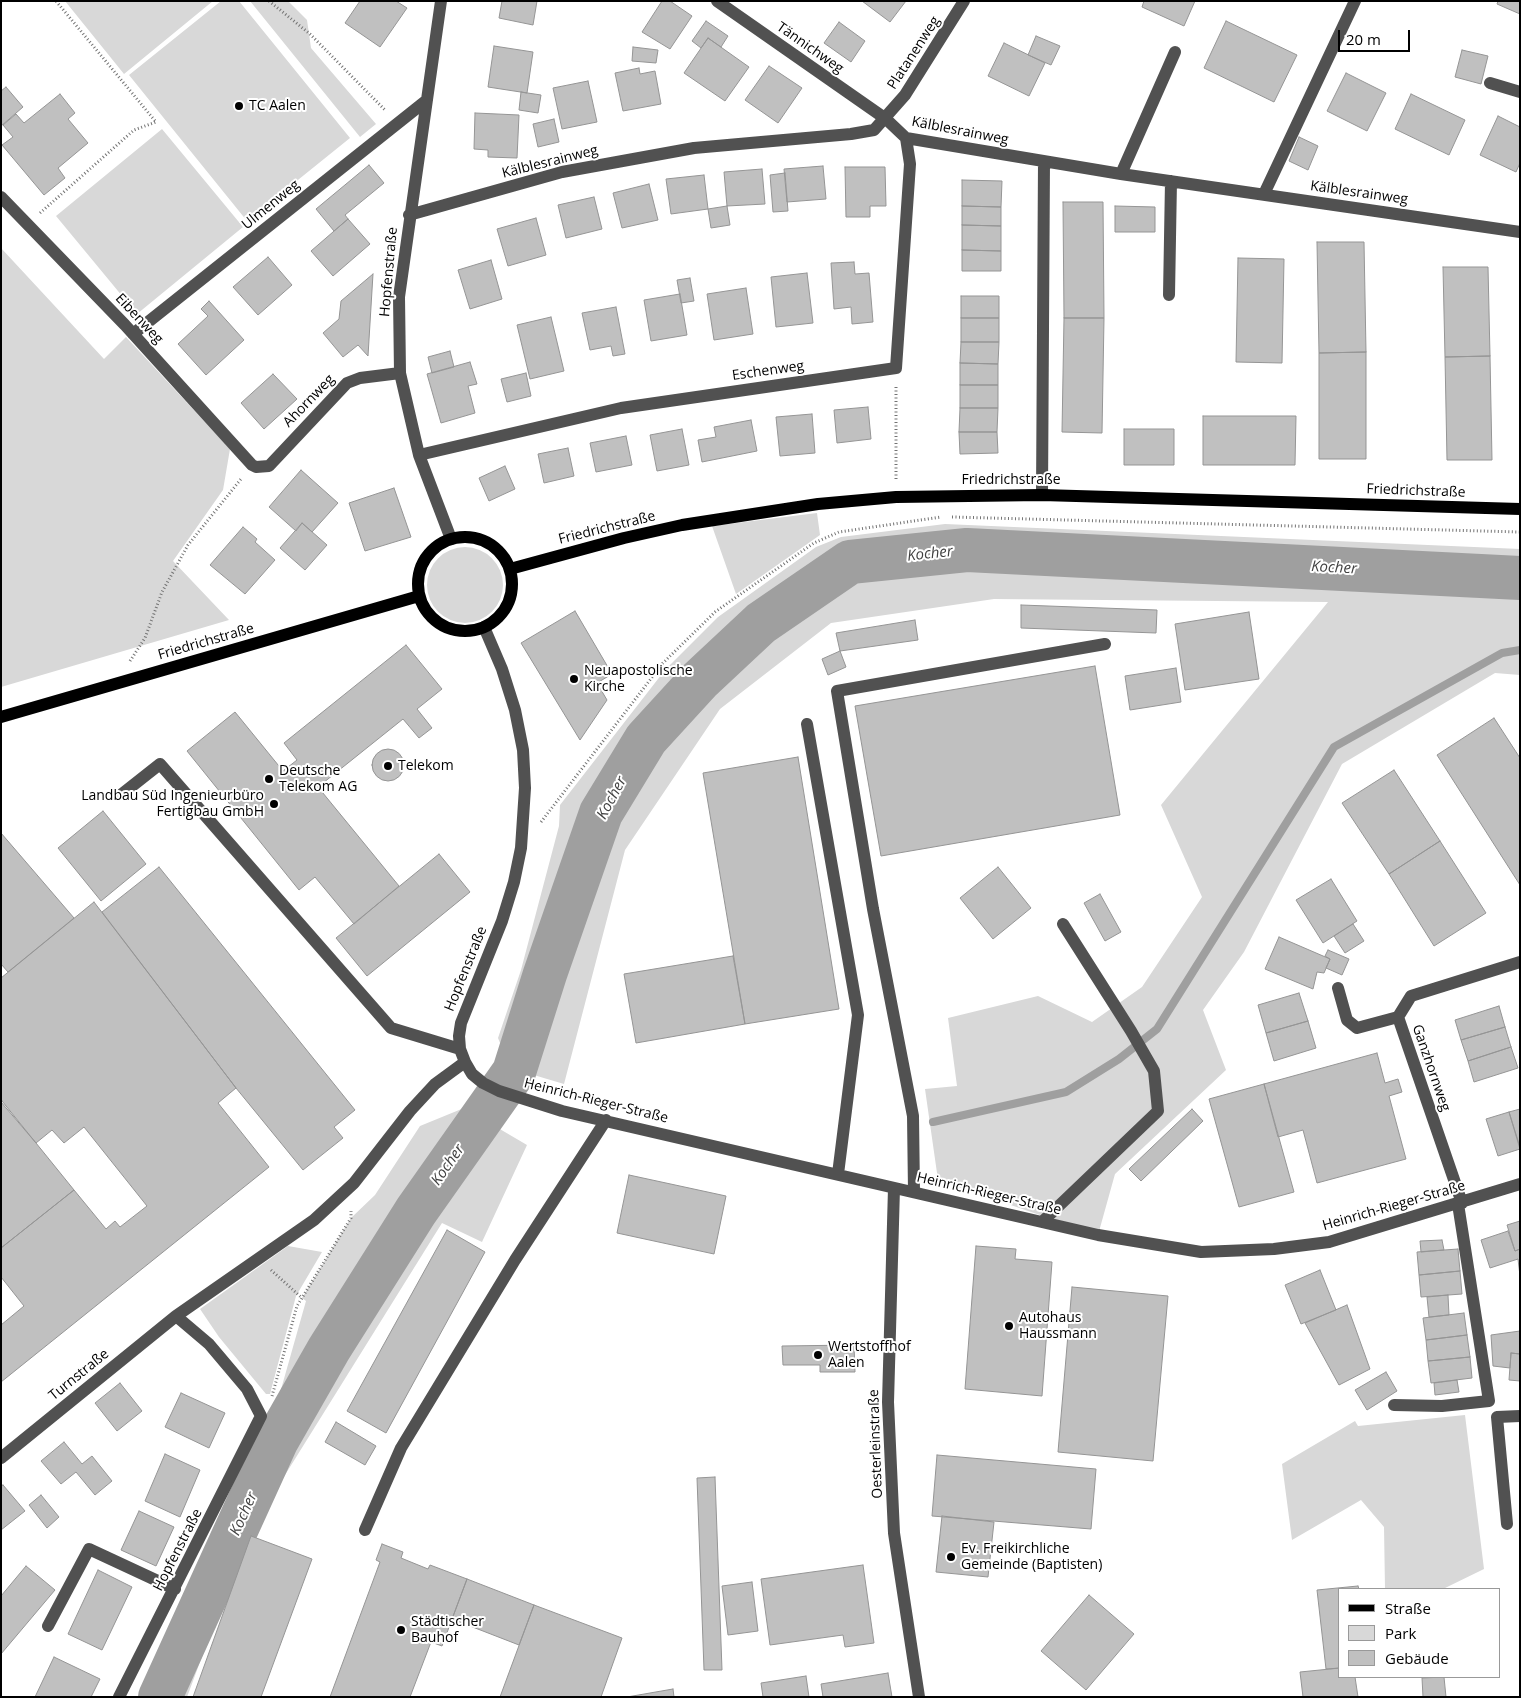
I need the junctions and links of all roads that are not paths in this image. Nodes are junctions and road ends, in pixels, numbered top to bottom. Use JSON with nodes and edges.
{"nodes":[{"id":1,"x":441,"y":1,"type":"edge"},
{"id":2,"x":717,"y":1,"type":"edge"},
{"id":3,"x":964,"y":1,"type":"edge"},
{"id":4,"x":1355,"y":1,"type":"edge"},
{"id":5,"x":1175,"y":52,"type":"dead end"},
{"id":6,"x":1490,"y":83,"type":"dead end"},
{"id":7,"x":1520,"y":92,"type":"edge"},
{"id":8,"x":427,"y":100,"type":"junction"},
{"id":9,"x":886,"y":119,"type":"junction"},
{"id":10,"x":906,"y":138,"type":"junction"},
{"id":11,"x":1044,"y":161,"type":"junction"},
{"id":12,"x":1121,"y":174,"type":"junction"},
{"id":13,"x":1171,"y":181,"type":"junction"},
{"id":14,"x":1264,"y":194,"type":"junction"},
{"id":15,"x":1,"y":196,"type":"edge"},
{"id":16,"x":409,"y":215,"type":"junction"},
{"id":17,"x":1520,"y":232,"type":"edge"},
{"id":18,"x":1169,"y":295,"type":"dead end"},
{"id":19,"x":133,"y":334,"type":"junction"},
{"id":20,"x":400,"y":374,"type":"junction"},
{"id":21,"x":419,"y":455,"type":"junction"},
{"id":22,"x":252,"y":465,"type":"joint"},
{"id":23,"x":1042,"y":495,"type":"junction"},
{"id":24,"x":1520,"y":509,"type":"edge"},
{"id":25,"x":451,"y":539,"type":"junction"},
{"id":26,"x":510,"y":569,"type":"junction"},
{"id":27,"x":420,"y":596,"type":"junction"},
{"id":28,"x":484,"y":627,"type":"junction"},
{"id":29,"x":1105,"y":644,"type":"dead end"},
{"id":30,"x":1,"y":718,"type":"edge"},
{"id":31,"x":807,"y":724,"type":"dead end"},
{"id":32,"x":122,"y":794,"type":"dead end"},
{"id":33,"x":1063,"y":924,"type":"dead end"},
{"id":34,"x":1520,"y":962,"type":"edge"},
{"id":35,"x":1338,"y":988,"type":"dead end"},
{"id":36,"x":1398,"y":1017,"type":"junction"},
{"id":37,"x":460,"y":1049,"type":"junction"},
{"id":38,"x":465,"y":1062,"type":"junction"},
{"id":39,"x":606,"y":1120,"type":"junction"},
{"id":40,"x":838,"y":1174,"type":"junction"},
{"id":41,"x":1520,"y":1184,"type":"edge"},
{"id":42,"x":894,"y":1188,"type":"junction"},
{"id":43,"x":914,"y":1192,"type":"junction"},
{"id":44,"x":1460,"y":1204,"type":"junction"},
{"id":45,"x":1042,"y":1222,"type":"junction"},
{"id":46,"x":176,"y":1316,"type":"junction"},
{"id":47,"x":1394,"y":1405,"type":"dead end"},
{"id":48,"x":1520,"y":1416,"type":"edge"},
{"id":49,"x":1,"y":1458,"type":"edge"},
{"id":50,"x":1507,"y":1524,"type":"dead end"},
{"id":51,"x":365,"y":1530,"type":"dead end"},
{"id":52,"x":175,"y":1589,"type":"junction"},
{"id":53,"x":48,"y":1626,"type":"dead end"},
{"id":54,"x":119,"y":1697,"type":"edge"},
{"id":55,"x":919,"y":1697,"type":"edge"}],
"edges":[{"from":1,"to":8,"type":"street","name":"Hopfenstraße"},
{"from":2,"to":9,"type":"street","name":"Tännichweg"},
{"from":3,"to":9,"type":"street","name":"Platanenweg"},
{"from":4,"to":14,"type":"street"},
{"from":5,"to":12,"type":"street"},
{"from":6,"to":7,"type":"street"},
{"from":8,"to":16,"type":"street","name":"Hopfenstraße"},
{"from":8,"to":19,"type":"street","name":"Ulmenweg"},
{"from":9,"to":10,"type":"street","name":"Kälblesrainweg"},
{"from":9,"to":16,"type":"street","name":"Kälblesrainweg"},
{"from":10,"to":11,"type":"street","name":"Kälblesrainweg"},
{"from":10,"to":21,"type":"street","name":"Eschenweg"},
{"from":11,"to":12,"type":"street","name":"Kälblesrainweg"},
{"from":11,"to":23,"type":"street"},
{"from":12,"to":13,"type":"street","name":"Kälblesrainweg"},
{"from":13,"to":14,"type":"street","name":"Kälblesrainweg"},
{"from":13,"to":18,"type":"street"},
{"from":14,"to":17,"type":"street","name":"Kälblesrainweg"},
{"from":15,"to":19,"type":"street","name":"Eibenweg"},
{"from":16,"to":20,"type":"street","name":"Hopfenstraße"},
{"from":19,"to":22,"type":"street","name":"Eibenweg"},
{"from":20,"to":21,"type":"street","name":"Hopfenstraße"},
{"from":20,"to":22,"type":"street","name":"Ahornweg"},
{"from":21,"to":25,"type":"street","name":"Hopfenstraße"},
{"from":23,"to":24,"type":"main road","name":"Friedrichstraße"},
{"from":23,"to":26,"type":"main road","name":"Friedrichstraße"},
{"from":25,"to":26,"type":"main road"},
{"from":25,"to":27,"type":"main road"},
{"from":26,"to":28,"type":"main road"},
{"from":27,"to":28,"type":"main road"},
{"from":27,"to":30,"type":"main road","name":"Friedrichstraße"},
{"from":28,"to":37,"type":"street","name":"Hopfenstraße"},
{"from":29,"to":43,"type":"street"},
{"from":31,"to":40,"type":"street"},
{"from":32,"to":37,"type":"street"},
{"from":33,"to":45,"type":"street"},
{"from":34,"to":36,"type":"street","name":"Ganzhornweg"},
{"from":35,"to":36,"type":"street"},
{"from":36,"to":44,"type":"street","name":"Ganzhornweg"},
{"from":37,"to":38,"type":"street","name":"Hopfenstraße"},
{"from":38,"to":39,"type":"street","name":"Heinrich-Rieger-Straße"},
{"from":38,"to":46,"type":"street"},
{"from":39,"to":40,"type":"street","name":"Heinrich-Rieger-Straße"},
{"from":39,"to":51,"type":"street"},
{"from":40,"to":42,"type":"street","name":"Heinrich-Rieger-Straße"},
{"from":41,"to":44,"type":"street","name":"Heinrich-Rieger-Straße"},
{"from":42,"to":43,"type":"street","name":"Heinrich-Rieger-Straße"},
{"from":42,"to":55,"type":"street","name":"Oesterleinstraße"},
{"from":43,"to":45,"type":"street","name":"Heinrich-Rieger-Straße"},
{"from":44,"to":45,"type":"street","name":"Heinrich-Rieger-Straße"},
{"from":44,"to":47,"type":"street","name":"Ganzhornweg"},
{"from":46,"to":49,"type":"street","name":"Turnstraße"},
{"from":46,"to":52,"type":"street","name":"Hopfenstraße"},
{"from":48,"to":50,"type":"street"},
{"from":52,"to":53,"type":"street"},
{"from":52,"to":54,"type":"street","name":"Hopfenstraße"}]}
